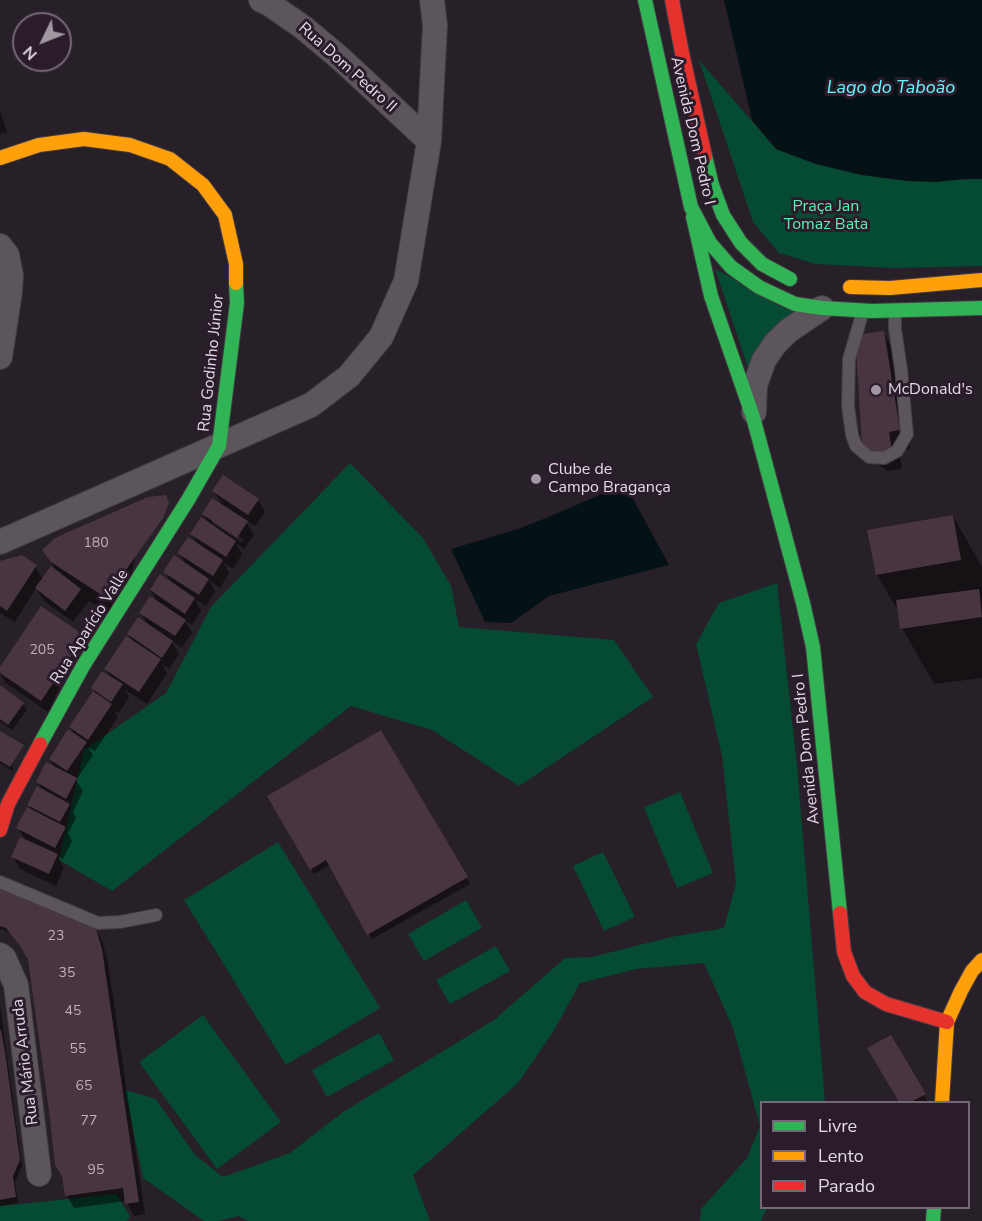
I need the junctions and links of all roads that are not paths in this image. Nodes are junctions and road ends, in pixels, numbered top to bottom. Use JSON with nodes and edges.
{"nodes":[{"id":1,"x":261,"y":0,"type":"edge"},
{"id":2,"x":432,"y":0,"type":"edge"},
{"id":3,"x":645,"y":0,"type":"edge"},
{"id":4,"x":672,"y":0,"type":"edge"},
{"id":5,"x":429,"y":141,"type":"junction"},
{"id":6,"x":0,"y":158,"type":"edge"},
{"id":7,"x":691,"y":207,"type":"junction"},
{"id":8,"x":0,"y":246,"type":"edge"},
{"id":9,"x":982,"y":280,"type":"edge"},
{"id":10,"x":800,"y":281,"type":"dead end"},
{"id":11,"x":840,"y":287,"type":"dead end"},
{"id":12,"x":822,"y":308,"type":"junction"},
{"id":13,"x":982,"y":308,"type":"edge"},
{"id":14,"x":863,"y":310,"type":"junction"},
{"id":15,"x":895,"y":310,"type":"junction"},
{"id":16,"x":0,"y":357,"type":"edge"},
{"id":17,"x":753,"y":417,"type":"junction"},
{"id":18,"x":219,"y":446,"type":"junction"},
{"id":19,"x":0,"y":542,"type":"edge"},
{"id":20,"x":0,"y":830,"type":"edge"},
{"id":21,"x":0,"y":882,"type":"edge"},
{"id":22,"x":156,"y":915,"type":"dead end"},
{"id":23,"x":0,"y":955,"type":"edge"},
{"id":24,"x":982,"y":960,"type":"edge"},
{"id":25,"x":947,"y":1022,"type":"junction"},
{"id":26,"x":942,"y":1101,"type":"edge"},
{"id":27,"x":39,"y":1174,"type":"dead end"}],
"edges":[{"from":1,"to":5,"type":"street","name":"Rua Dom Pedro II"},
{"from":2,"to":5,"type":"street"},
{"from":3,"to":7,"type":"street","name":"Avenida Dom Pedro I"},
{"from":4,"to":10,"type":"street","name":"Avenida Dom Pedro I"},
{"from":5,"to":18,"type":"street"},
{"from":6,"to":18,"type":"street","name":"Rua Godinho Júnior"},
{"from":7,"to":12,"type":"street","name":"Avenida Dom Pedro I"},
{"from":7,"to":17,"type":"street","name":"Avenida Dom Pedro I"},
{"from":8,"to":16,"type":"street"},
{"from":9,"to":11,"type":"street"},
{"from":12,"to":14,"type":"street","name":"Avenida Dom Pedro I"},
{"from":12,"to":17,"type":"street"},
{"from":13,"to":15,"type":"street","name":"Avenida Dom Pedro I"},
{"from":14,"to":15,"type":"street","name":"Avenida Dom Pedro I"},
{"from":14,"to":15,"type":"lane"},
{"from":17,"to":25,"type":"street","name":"Avenida Dom Pedro I"},
{"from":18,"to":19,"type":"street"},
{"from":18,"to":20,"type":"street","name":"Rua Aparício Valle"},
{"from":21,"to":22,"type":"lane"},
{"from":23,"to":27,"type":"street","name":"Rua Mário Arruda"},
{"from":24,"to":25,"type":"street"},
{"from":25,"to":26,"type":"street"}]}
